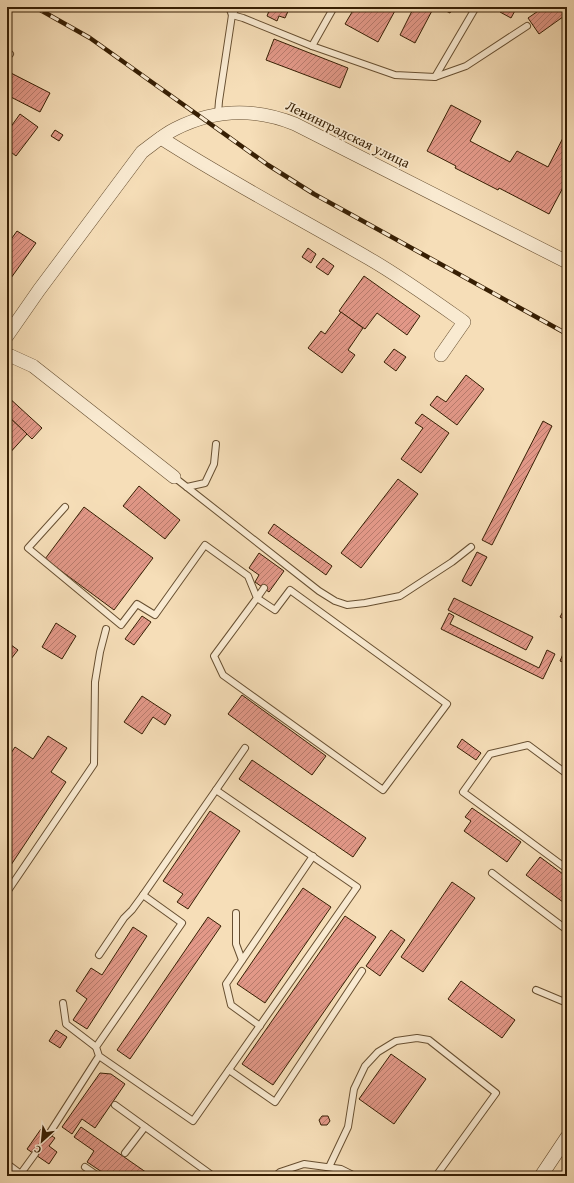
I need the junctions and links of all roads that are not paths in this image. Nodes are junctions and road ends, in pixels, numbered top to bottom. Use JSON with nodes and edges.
{"nodes":[{"id":1,"x":229,"y":7,"type":"edge"},
{"id":2,"x":237,"y":7,"type":"edge"},
{"id":3,"x":334,"y":7,"type":"edge"},
{"id":4,"x":476,"y":7,"type":"edge"},
{"id":5,"x":232,"y":15,"type":"junction"},
{"id":6,"x":527,"y":26,"type":"dead end"},
{"id":7,"x":312,"y":46,"type":"junction"},
{"id":8,"x":435,"y":77,"type":"junction"},
{"id":9,"x":218,"y":114,"type":"junction"},
{"id":10,"x":161,"y":138,"type":"junction"},
{"id":11,"x":567,"y":262,"type":"edge"},
{"id":12,"x":7,"y":336,"type":"edge"},
{"id":13,"x":441,"y":355,"type":"dead end"},
{"id":14,"x":7,"y":356,"type":"edge"},
{"id":15,"x":216,"y":444,"type":"dead end"},
{"id":16,"x":174,"y":477,"type":"joint"},
{"id":17,"x":187,"y":487,"type":"junction"},
{"id":18,"x":65,"y":507,"type":"dead end"},
{"id":19,"x":471,"y":547,"type":"dead end"},
{"id":20,"x":264,"y":588,"type":"dead end"},
{"id":21,"x":257,"y":598,"type":"junction"},
{"id":22,"x":106,"y":629,"type":"dead end"},
{"id":23,"x":245,"y":748,"type":"dead end"},
{"id":24,"x":567,"y":774,"type":"edge"},
{"id":25,"x":216,"y":790,"type":"junction"},
{"id":26,"x":313,"y":856,"type":"junction"},
{"id":27,"x":567,"y":869,"type":"edge"},
{"id":28,"x":492,"y":873,"type":"dead end"},
{"id":29,"x":7,"y":892,"type":"edge"},
{"id":30,"x":143,"y":895,"type":"junction"},
{"id":31,"x":236,"y":913,"type":"dead end"},
{"id":32,"x":567,"y":930,"type":"edge"},
{"id":33,"x":99,"y":955,"type":"dead end"},
{"id":34,"x":242,"y":960,"type":"junction"},
{"id":35,"x":362,"y":971,"type":"dead end"},
{"id":36,"x":536,"y":990,"type":"dead end"},
{"id":37,"x":63,"y":1003,"type":"dead end"},
{"id":38,"x":567,"y":1003,"type":"edge"},
{"id":39,"x":260,"y":1026,"type":"junction"},
{"id":40,"x":96,"y":1047,"type":"junction"},
{"id":41,"x":99,"y":1056,"type":"junction"},
{"id":42,"x":229,"y":1070,"type":"junction"},
{"id":43,"x":115,"y":1105,"type":"dead end"},
{"id":44,"x":145,"y":1127,"type":"junction"},
{"id":45,"x":49,"y":1134,"type":"dead end"},
{"id":46,"x":567,"y":1138,"type":"edge"},
{"id":47,"x":125,"y":1152,"type":"dead end"},
{"id":48,"x":35,"y":1154,"type":"dead end"},
{"id":49,"x":85,"y":1167,"type":"dead end"},
{"id":50,"x":329,"y":1167,"type":"junction"},
{"id":51,"x":7,"y":1170,"type":"edge"},
{"id":52,"x":15,"y":1176,"type":"edge"},
{"id":53,"x":19,"y":1176,"type":"edge"},
{"id":54,"x":98,"y":1176,"type":"edge"},
{"id":55,"x":213,"y":1176,"type":"edge"},
{"id":56,"x":275,"y":1176,"type":"edge"},
{"id":57,"x":355,"y":1176,"type":"edge"},
{"id":58,"x":436,"y":1176,"type":"edge"},
{"id":59,"x":540,"y":1176,"type":"edge"}],
"edges":[{"from":1,"to":5,"type":"lane"},
{"from":2,"to":5,"type":"lane"},
{"from":3,"to":7,"type":"lane"},
{"from":4,"to":8,"type":"lane"},
{"from":5,"to":7,"type":"lane"},
{"from":5,"to":9,"type":"lane"},
{"from":6,"to":8,"type":"lane"},
{"from":7,"to":8,"type":"lane"},
{"from":9,"to":10,"type":"street","name":"Ленинградская улица"},
{"from":9,"to":11,"type":"street","name":"Ленинградская улица"},
{"from":10,"to":12,"type":"street","name":"Ленинградская улица"},
{"from":10,"to":13,"type":"street"},
{"from":14,"to":16,"type":"street"},
{"from":15,"to":17,"type":"lane"},
{"from":16,"to":17,"type":"lane"},
{"from":17,"to":19,"type":"lane"},
{"from":18,"to":21,"type":"lane"},
{"from":20,"to":21,"type":"lane"},
{"from":21,"to":21,"type":"lane"},
{"from":22,"to":29,"type":"lane"},
{"from":23,"to":25,"type":"lane"},
{"from":24,"to":27,"type":"lane"},
{"from":25,"to":26,"type":"lane"},
{"from":25,"to":30,"type":"lane"},
{"from":26,"to":34,"type":"lane"},
{"from":26,"to":39,"type":"lane"},
{"from":28,"to":32,"type":"lane"},
{"from":30,"to":33,"type":"lane"},
{"from":30,"to":40,"type":"lane"},
{"from":31,"to":34,"type":"lane"},
{"from":34,"to":39,"type":"lane"},
{"from":35,"to":42,"type":"lane"},
{"from":36,"to":38,"type":"lane"},
{"from":37,"to":40,"type":"lane"},
{"from":39,"to":42,"type":"lane"},
{"from":40,"to":41,"type":"lane"},
{"from":41,"to":42,"type":"lane"},
{"from":41,"to":45,"type":"lane"},
{"from":43,"to":44,"type":"lane"},
{"from":44,"to":47,"type":"lane"},
{"from":44,"to":55,"type":"lane"},
{"from":46,"to":59,"type":"street"},
{"from":48,"to":53,"type":"lane"},
{"from":49,"to":54,"type":"lane"},
{"from":50,"to":56,"type":"lane"},
{"from":50,"to":57,"type":"lane"},
{"from":50,"to":58,"type":"lane"},
{"from":51,"to":52,"type":"street"}]}
